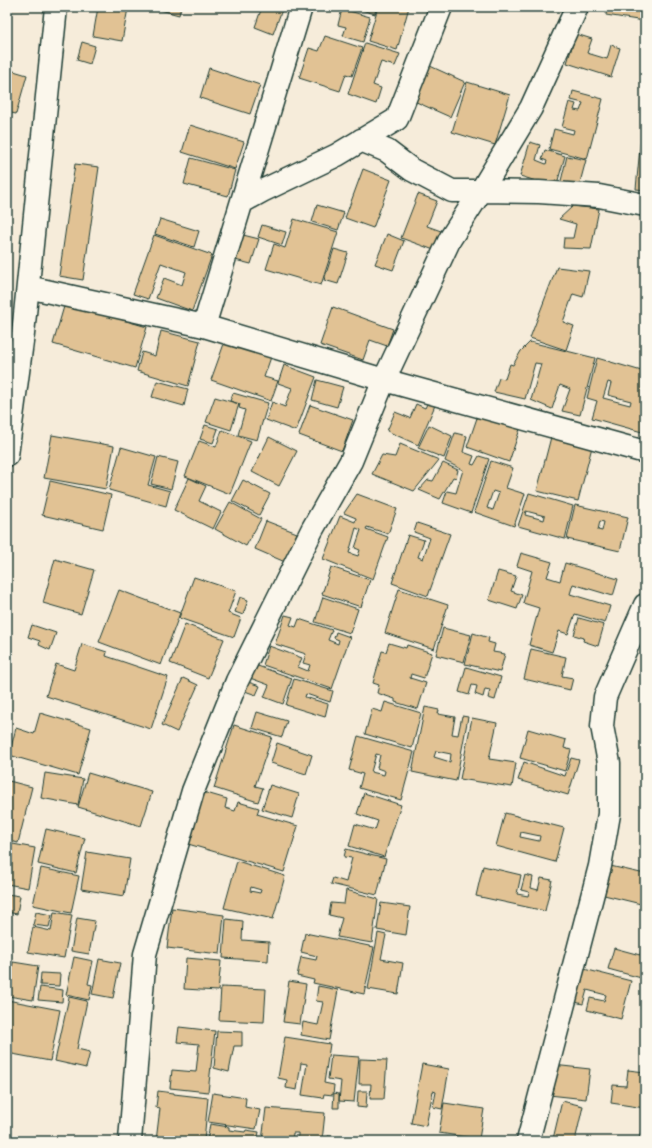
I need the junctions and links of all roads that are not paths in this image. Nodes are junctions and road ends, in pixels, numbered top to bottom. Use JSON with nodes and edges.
{"nodes":[{"id":1,"x":56,"y":7,"type":"edge"},
{"id":2,"x":301,"y":7,"type":"edge"},
{"id":3,"x":441,"y":7,"type":"edge"},
{"id":4,"x":577,"y":7,"type":"edge"},
{"id":5,"x":361,"y":140,"type":"junction"},
{"id":6,"x":481,"y":191,"type":"junction"},
{"id":7,"x":242,"y":202,"type":"junction"},
{"id":8,"x":645,"y":204,"type":"edge"},
{"id":9,"x":28,"y":287,"type":"junction"},
{"id":10,"x":204,"y":326,"type":"junction"},
{"id":11,"x":384,"y":380,"type":"junction"},
{"id":12,"x":645,"y":452,"type":"edge"},
{"id":13,"x":7,"y":455,"type":"edge"},
{"id":14,"x":645,"y":605,"type":"edge"},
{"id":15,"x":130,"y":1141,"type":"edge"},
{"id":16,"x":528,"y":1141,"type":"edge"}],
"edges":[{"from":1,"to":9,"type":"street"},
{"from":2,"to":7,"type":"street"},
{"from":3,"to":5,"type":"street"},
{"from":4,"to":6,"type":"street"},
{"from":5,"to":6,"type":"street"},
{"from":5,"to":7,"type":"street"},
{"from":6,"to":8,"type":"street"},
{"from":6,"to":11,"type":"street"},
{"from":7,"to":10,"type":"street"},
{"from":9,"to":10,"type":"street"},
{"from":9,"to":13,"type":"street"},
{"from":10,"to":11,"type":"street"},
{"from":11,"to":12,"type":"street"},
{"from":11,"to":15,"type":"street"},
{"from":14,"to":16,"type":"street"}]}
